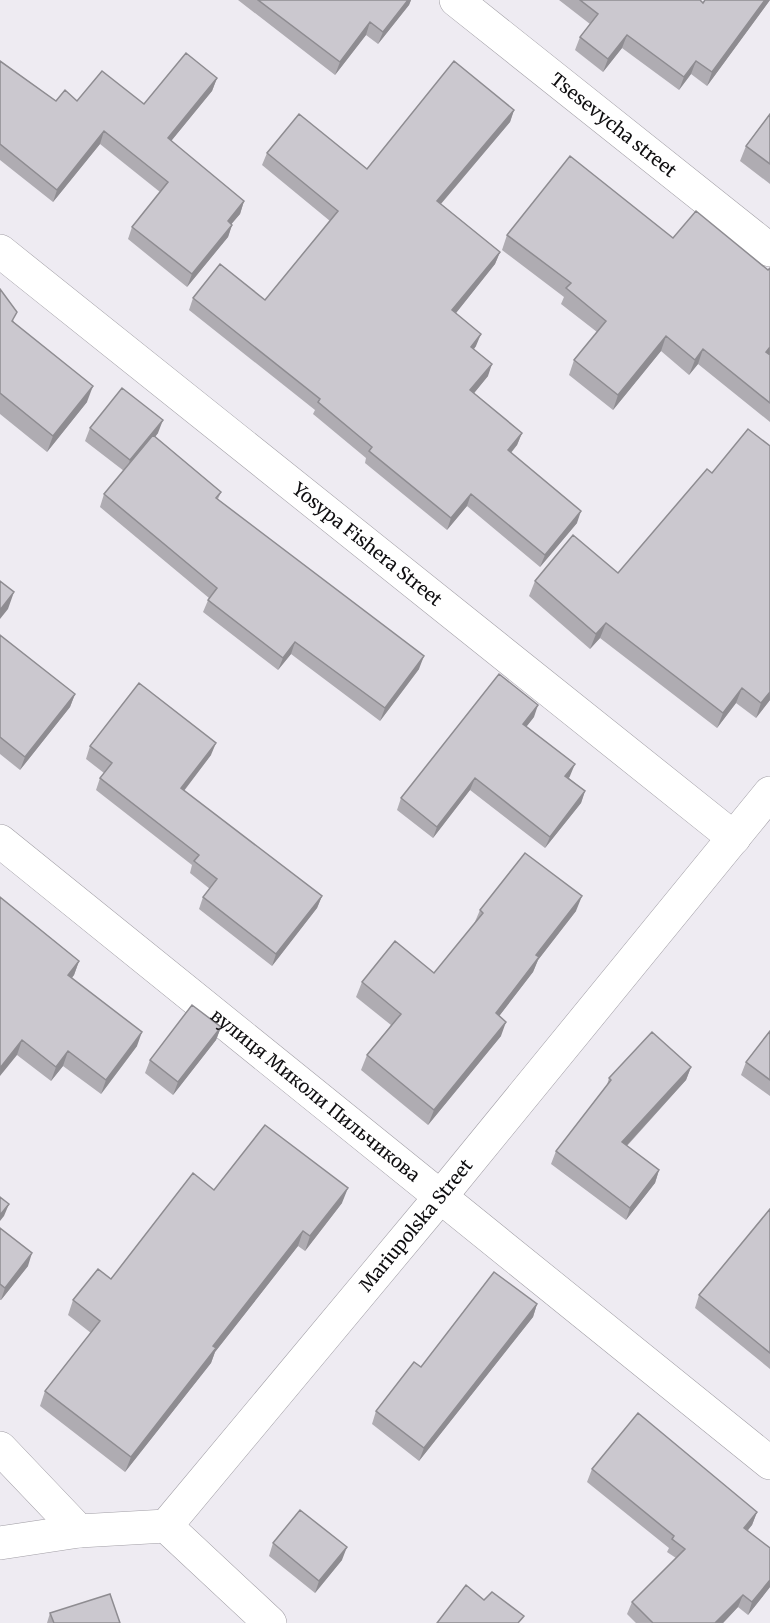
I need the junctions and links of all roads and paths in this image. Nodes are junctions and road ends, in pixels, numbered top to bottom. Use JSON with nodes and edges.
{"nodes":[{"id":1,"x":456,"y":0,"type":"edge"},
{"id":2,"x":770,"y":250,"type":"edge"},
{"id":3,"x":0,"y":251,"type":"edge"},
{"id":4,"x":770,"y":793,"type":"edge"},
{"id":5,"x":734,"y":838,"type":"junction"},
{"id":6,"x":0,"y":841,"type":"edge"},
{"id":7,"x":441,"y":1196,"type":"junction"},
{"id":8,"x":0,"y":1448,"type":"edge"},
{"id":9,"x":770,"y":1463,"type":"edge"},
{"id":10,"x":166,"y":1526,"type":"junction"},
{"id":11,"x":79,"y":1532,"type":"junction"},
{"id":12,"x":0,"y":1543,"type":"edge"},
{"id":13,"x":270,"y":1623,"type":"edge"}],
"edges":[{"from":1,"to":2,"type":"street","name":"Tsesevycha street"},
{"from":3,"to":5,"type":"street","name":"Yosypa Fishera Street"},
{"from":4,"to":5,"type":"street","name":"Mariupolska Street"},
{"from":5,"to":7,"type":"street","name":"Mariupolska Street"},
{"from":6,"to":7,"type":"street","name":"вулиця Миколи Пильчикова"},
{"from":7,"to":9,"type":"street","name":"вулиця Миколи Пильчикова"},
{"from":7,"to":10,"type":"street","name":"Mariupolska Street"},
{"from":8,"to":11,"type":"street"},
{"from":10,"to":11,"type":"street"},
{"from":10,"to":13,"type":"street"},
{"from":11,"to":12,"type":"street"}]}
